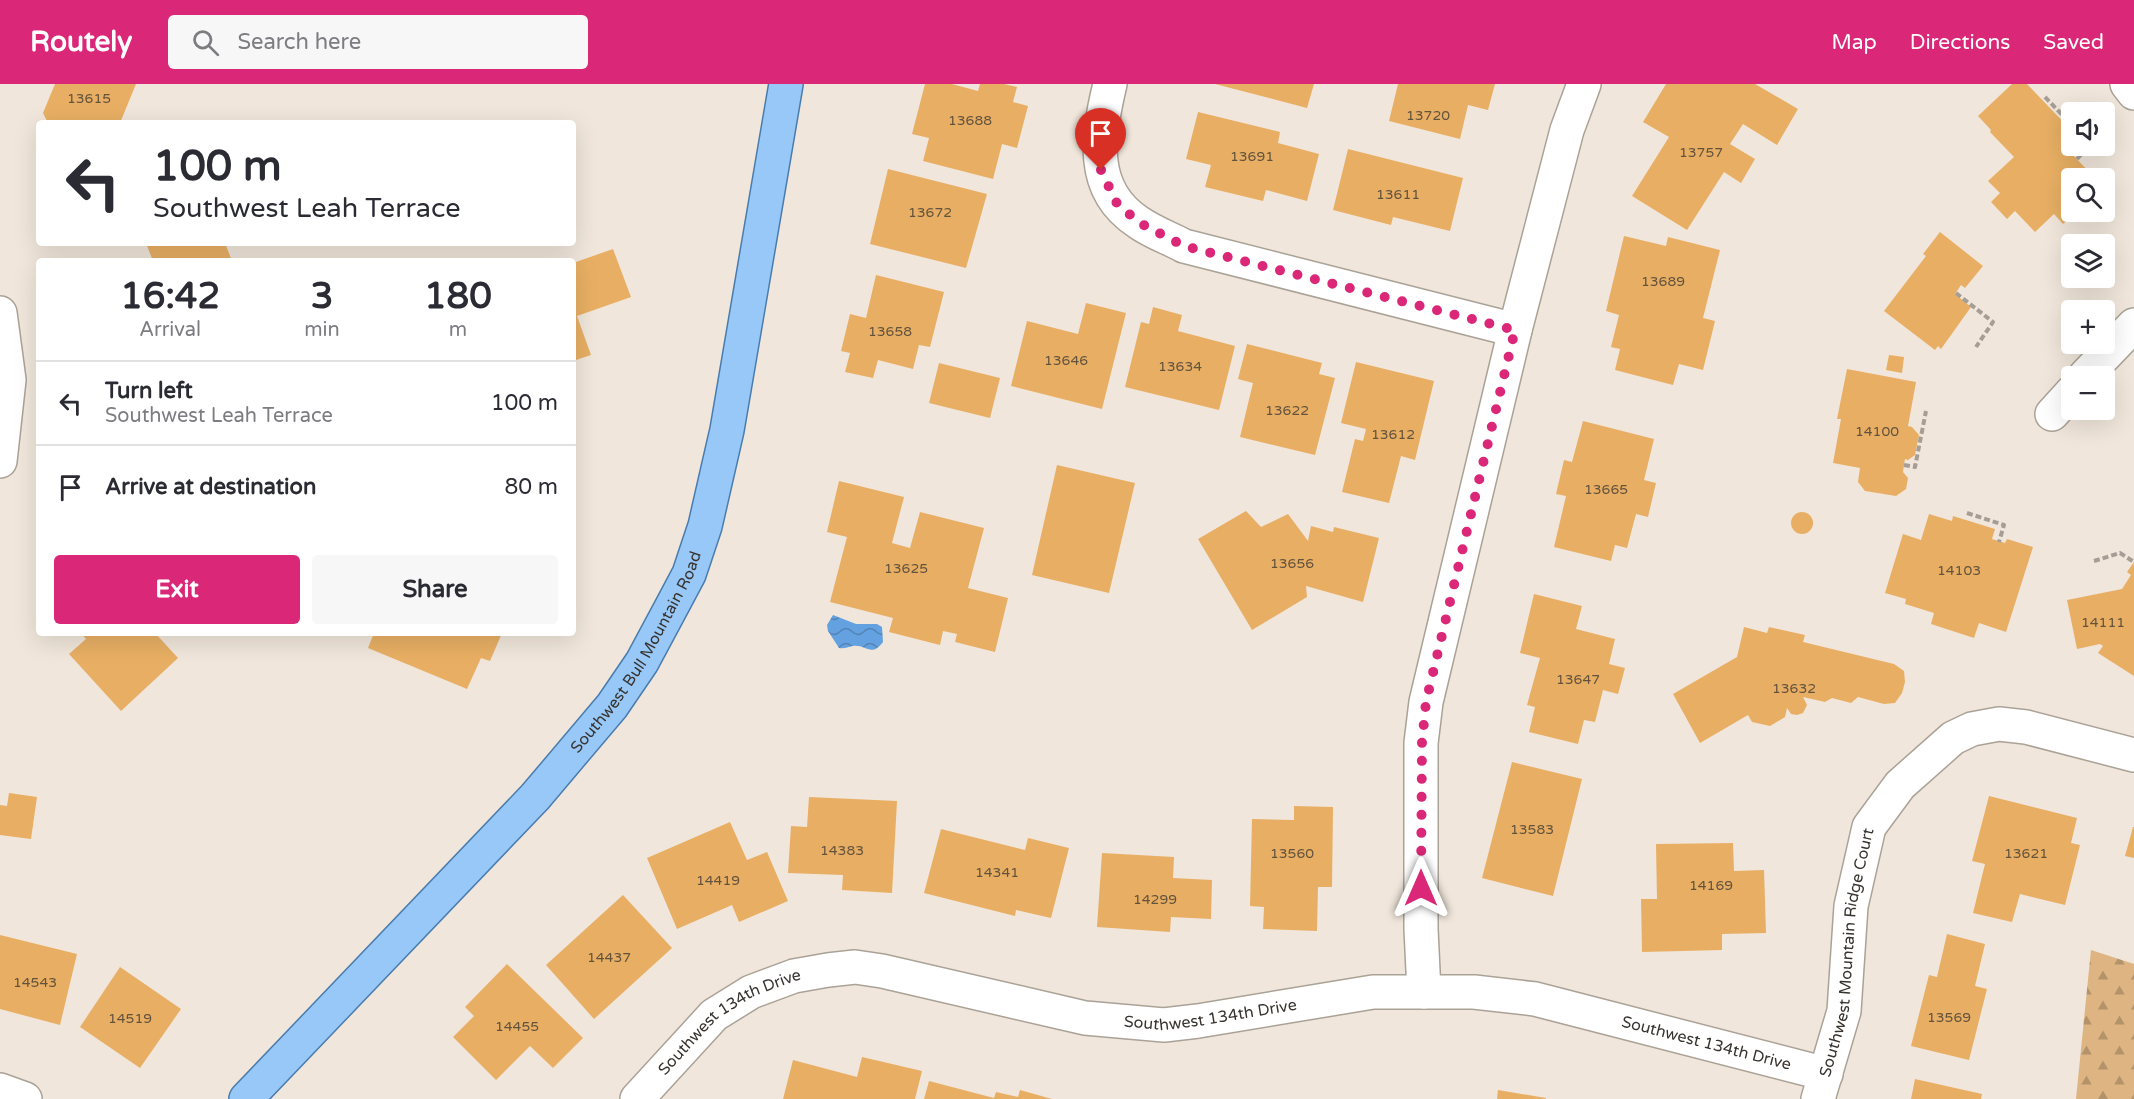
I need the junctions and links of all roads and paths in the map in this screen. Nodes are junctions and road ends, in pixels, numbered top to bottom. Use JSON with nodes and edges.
{"nodes":[{"id":1,"x":786,"y":84,"type":"edge"},
{"id":2,"x":1110,"y":84,"type":"edge"},
{"id":3,"x":1584,"y":84,"type":"edge"},
{"id":4,"x":2127,"y":84,"type":"edge"},
{"id":5,"x":2134,"y":93,"type":"edge"},
{"id":6,"x":2045,"y":97,"type":"dead end"},
{"id":7,"x":2061,"y":114,"type":"edge"},
{"id":8,"x":2080,"y":156,"type":"edge"},
{"id":9,"x":2077,"y":159,"type":"dead end"},
{"id":10,"x":1956,"y":292,"type":"dead end"},
{"id":11,"x":0,"y":314,"type":"edge"},
{"id":12,"x":2134,"y":325,"type":"edge"},
{"id":13,"x":1515,"y":330,"type":"junction"},
{"id":14,"x":1976,"y":347,"type":"dead end"},
{"id":15,"x":2095,"y":366,"type":"edge"},
{"id":16,"x":1926,"y":411,"type":"dead end"},
{"id":17,"x":0,"y":460,"type":"edge"},
{"id":18,"x":1904,"y":465,"type":"dead end"},
{"id":19,"x":1967,"y":513,"type":"dead end"},
{"id":20,"x":1999,"y":542,"type":"dead end"},
{"id":21,"x":2094,"y":561,"type":"dead end"},
{"id":22,"x":2134,"y":562,"type":"edge"},
{"id":23,"x":2134,"y":754,"type":"edge"},
{"id":24,"x":1424,"y":992,"type":"junction"},
{"id":25,"x":1822,"y":1087,"type":"edge"},
{"id":26,"x":0,"y":1090,"type":"edge"},
{"id":27,"x":25,"y":1099,"type":"edge"},
{"id":28,"x":246,"y":1099,"type":"edge"},
{"id":29,"x":637,"y":1099,"type":"edge"}],
"edges":[{"from":1,"to":28,"type":"main road","name":"Southwest Bull Mountain Road"},
{"from":2,"to":13,"type":"street"},
{"from":3,"to":13,"type":"street"},
{"from":4,"to":5,"type":"street"},
{"from":6,"to":7,"type":"path"},
{"from":8,"to":9,"type":"path"},
{"from":10,"to":14,"type":"path"},
{"from":11,"to":17,"type":"street"},
{"from":12,"to":15,"type":"street"},
{"from":13,"to":24,"type":"street"},
{"from":16,"to":18,"type":"path"},
{"from":19,"to":20,"type":"path"},
{"from":21,"to":22,"type":"path"},
{"from":23,"to":25,"type":"street","name":"Southwest Mountain Ridge Court"},
{"from":24,"to":25,"type":"street","name":"Southwest 134th Drive"},
{"from":24,"to":29,"type":"street","name":"Southwest 134th Drive"},
{"from":26,"to":27,"type":"street"}]}
